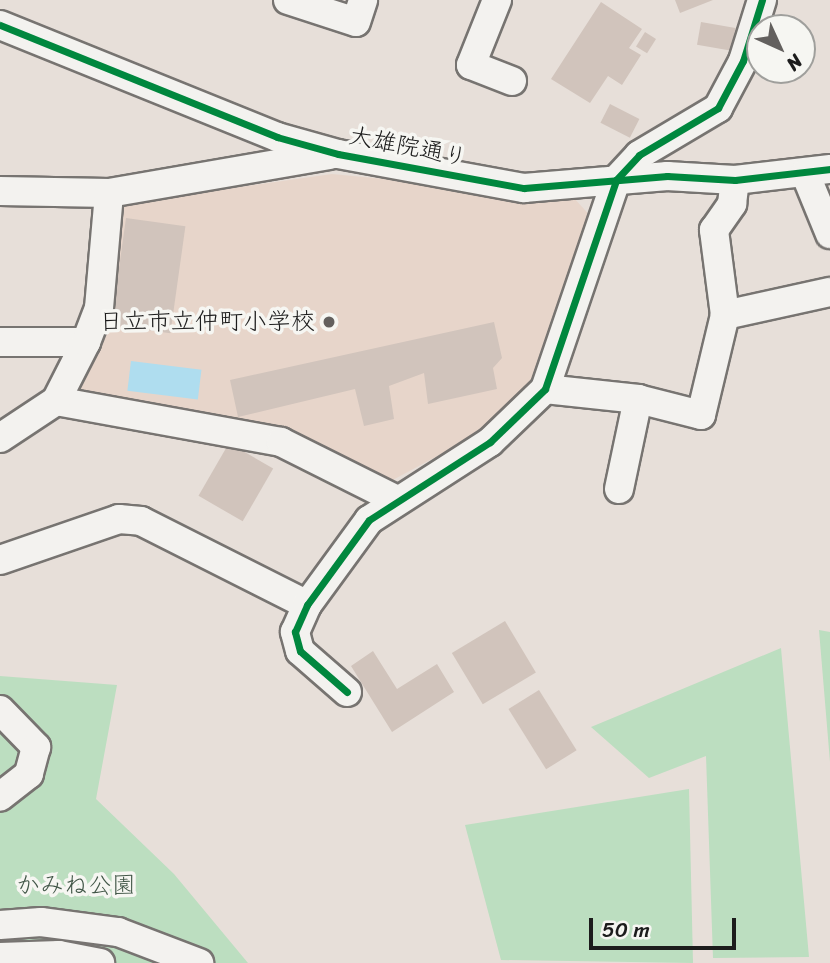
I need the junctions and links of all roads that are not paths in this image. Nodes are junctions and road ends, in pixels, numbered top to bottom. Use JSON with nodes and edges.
{"nodes":[{"id":1,"x":288,"y":0,"type":"edge"},
{"id":2,"x":363,"y":0,"type":"edge"},
{"id":3,"x":496,"y":0,"type":"edge"},
{"id":4,"x":762,"y":0,"type":"edge"},
{"id":5,"x":0,"y":25,"type":"edge"},
{"id":6,"x":512,"y":81,"type":"dead end"},
{"id":7,"x":338,"y":154,"type":"junction"},
{"id":8,"x":817,"y":171,"type":"edge"},
{"id":9,"x":616,"y":180,"type":"junction"},
{"id":10,"x":735,"y":180,"type":"junction"},
{"id":11,"x":0,"y":191,"type":"edge"},
{"id":12,"x":109,"y":193,"type":"junction"},
{"id":13,"x":830,"y":234,"type":"edge"},
{"id":14,"x":830,"y":292,"type":"edge"},
{"id":15,"x":725,"y":315,"type":"junction"},
{"id":16,"x":0,"y":342,"type":"edge"},
{"id":17,"x":86,"y":342,"type":"junction"},
{"id":18,"x":545,"y":389,"type":"junction"},
{"id":19,"x":638,"y":398,"type":"junction"},
{"id":20,"x":56,"y":401,"type":"junction"},
{"id":21,"x":0,"y":438,"type":"edge"},
{"id":22,"x":619,"y":489,"type":"dead end"},
{"id":23,"x":395,"y":499,"type":"junction"},
{"id":24,"x":0,"y":560,"type":"edge"},
{"id":25,"x":307,"y":605,"type":"junction"},
{"id":26,"x":347,"y":692,"type":"dead end"},
{"id":27,"x":0,"y":710,"type":"edge"},
{"id":28,"x":0,"y":797,"type":"edge"},
{"id":29,"x":0,"y":925,"type":"edge"},
{"id":30,"x":0,"y":957,"type":"edge"},
{"id":31,"x":100,"y":963,"type":"edge"},
{"id":32,"x":199,"y":963,"type":"edge"}],
"edges":[{"from":1,"to":2,"type":"street"},
{"from":3,"to":6,"type":"street"},
{"from":4,"to":9,"type":"street"},
{"from":5,"to":7,"type":"street","name":"大雄院通り"},
{"from":7,"to":9,"type":"street","name":"大雄院通り"},
{"from":7,"to":12,"type":"street"},
{"from":8,"to":10,"type":"street","name":"大雄院通り"},
{"from":8,"to":13,"type":"street"},
{"from":9,"to":10,"type":"street","name":"大雄院通り"},
{"from":9,"to":18,"type":"street"},
{"from":10,"to":15,"type":"street"},
{"from":11,"to":12,"type":"street"},
{"from":12,"to":17,"type":"street"},
{"from":14,"to":15,"type":"street"},
{"from":15,"to":19,"type":"street"},
{"from":16,"to":17,"type":"street"},
{"from":17,"to":20,"type":"street"},
{"from":18,"to":19,"type":"street"},
{"from":18,"to":23,"type":"street"},
{"from":19,"to":22,"type":"street"},
{"from":20,"to":21,"type":"street"},
{"from":20,"to":23,"type":"street"},
{"from":23,"to":25,"type":"street"},
{"from":24,"to":25,"type":"street"},
{"from":25,"to":26,"type":"street"},
{"from":27,"to":28,"type":"street"},
{"from":29,"to":32,"type":"street"},
{"from":30,"to":31,"type":"street"}]}
